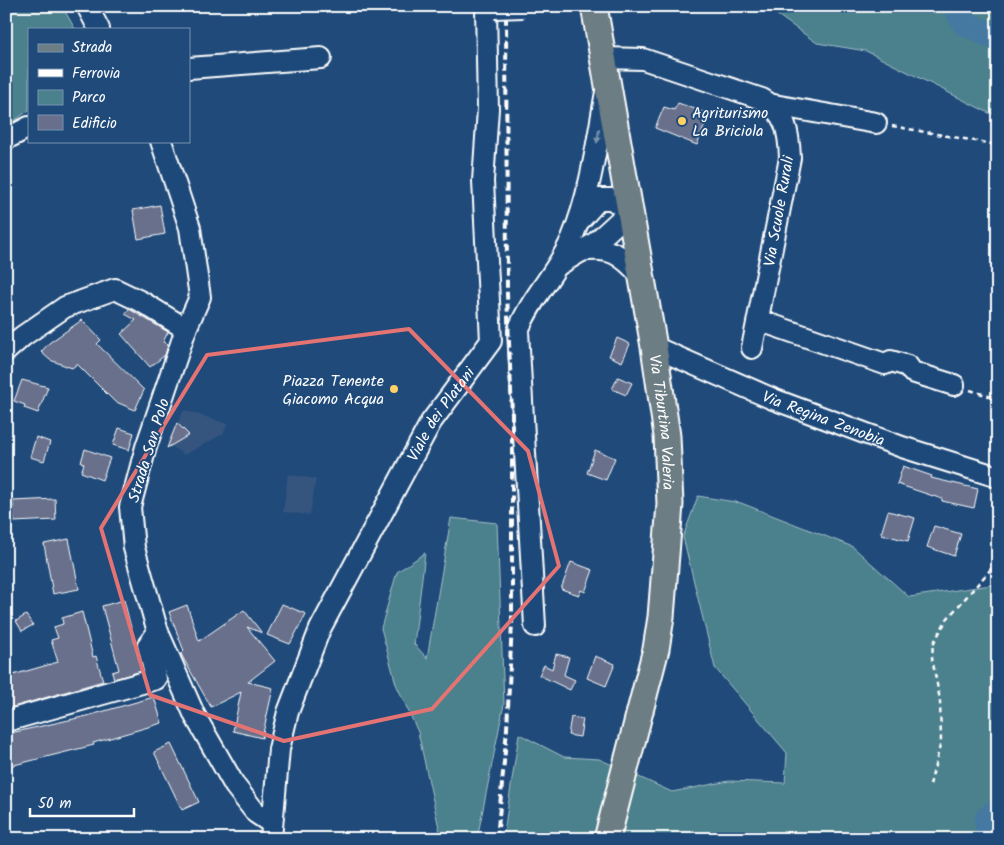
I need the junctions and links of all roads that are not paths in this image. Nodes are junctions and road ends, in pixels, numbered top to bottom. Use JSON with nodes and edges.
{"nodes":[{"id":1,"x":594,"y":6,"type":"edge"},
{"id":2,"x":525,"y":7,"type":"edge"},
{"id":3,"x":89,"y":8,"type":"edge"},
{"id":4,"x":489,"y":8,"type":"edge"},
{"id":5,"x":99,"y":28,"type":"edge"},
{"id":6,"x":321,"y":58,"type":"dead end"},
{"id":7,"x":602,"y":58,"type":"junction"},
{"id":8,"x":190,"y":68,"type":"edge"},
{"id":9,"x":607,"y":88,"type":"junction"},
{"id":10,"x":774,"y":105,"type":"junction"},
{"id":11,"x":876,"y":123,"type":"road end"},
{"id":12,"x":28,"y":127,"type":"edge"},
{"id":13,"x":6,"y":140,"type":"edge"},
{"id":14,"x":161,"y":142,"type":"edge"},
{"id":15,"x":629,"y":212,"type":"junction"},
{"id":16,"x":577,"y":224,"type":"junction"},
{"id":17,"x":579,"y":252,"type":"junction"},
{"id":18,"x":560,"y":264,"type":"junction"},
{"id":19,"x":640,"y":275,"type":"junction"},
{"id":20,"x":758,"y":320,"type":"junction"},
{"id":21,"x":186,"y":329,"type":"junction"},
{"id":22,"x":9,"y":344,"type":"edge"},
{"id":23,"x":654,"y":347,"type":"junction"},
{"id":24,"x":752,"y":348,"type":"dead end"},
{"id":25,"x":954,"y":385,"type":"road end"},
{"id":26,"x":998,"y":477,"type":"edge"},
{"id":27,"x":535,"y":626,"type":"dead end"},
{"id":28,"x":158,"y":632,"type":"junction"},
{"id":29,"x":6,"y":721,"type":"edge"},
{"id":30,"x":271,"y":831,"type":"edge"},
{"id":31,"x":607,"y":839,"type":"edge"}],
"edges":[{"from":1,"to":7,"type":"main road","name":"Via Tiburtina Valeria"},
{"from":2,"to":4,"type":"street","name":"Viale dei Platani","bridge":true},
{"from":3,"to":5,"type":"street"},
{"from":4,"to":30,"type":"street","name":"Viale dei Platani"},
{"from":6,"to":8,"type":"street"},
{"from":7,"to":9,"type":"main road","name":"Via Tiburtina Valeria"},
{"from":7,"to":10,"type":"street"},
{"from":9,"to":15,"type":"main road","name":"Via Tiburtina Valeria"},
{"from":9,"to":16,"type":"street","one_way":true},
{"from":10,"to":11,"type":"street"},
{"from":10,"to":20,"type":"street","name":"Via Scuole Rurali"},
{"from":12,"to":13,"type":"street"},
{"from":14,"to":21,"type":"street","name":"Strada San Polo"},
{"from":15,"to":16,"type":"street"},
{"from":15,"to":17,"type":"street"},
{"from":15,"to":19,"type":"main road","name":"Via Tiburtina Valeria"},
{"from":16,"to":18,"type":"street"},
{"from":17,"to":18,"type":"street"},
{"from":17,"to":19,"type":"street"},
{"from":18,"to":27,"type":"street"},
{"from":19,"to":23,"type":"main road","name":"Via Tiburtina Valeria"},
{"from":20,"to":24,"type":"street","name":"Via Scuole Rurali"},
{"from":20,"to":25,"type":"street"},
{"from":21,"to":22,"type":"street"},
{"from":21,"to":28,"type":"street","name":"Strada San Polo"},
{"from":23,"to":26,"type":"street","name":"Via Regina Zenobia"},
{"from":23,"to":31,"type":"main road","name":"Via Tiburtina Valeria"},
{"from":28,"to":29,"type":"street"},
{"from":28,"to":30,"type":"street","name":"Strada San Polo"}]}
